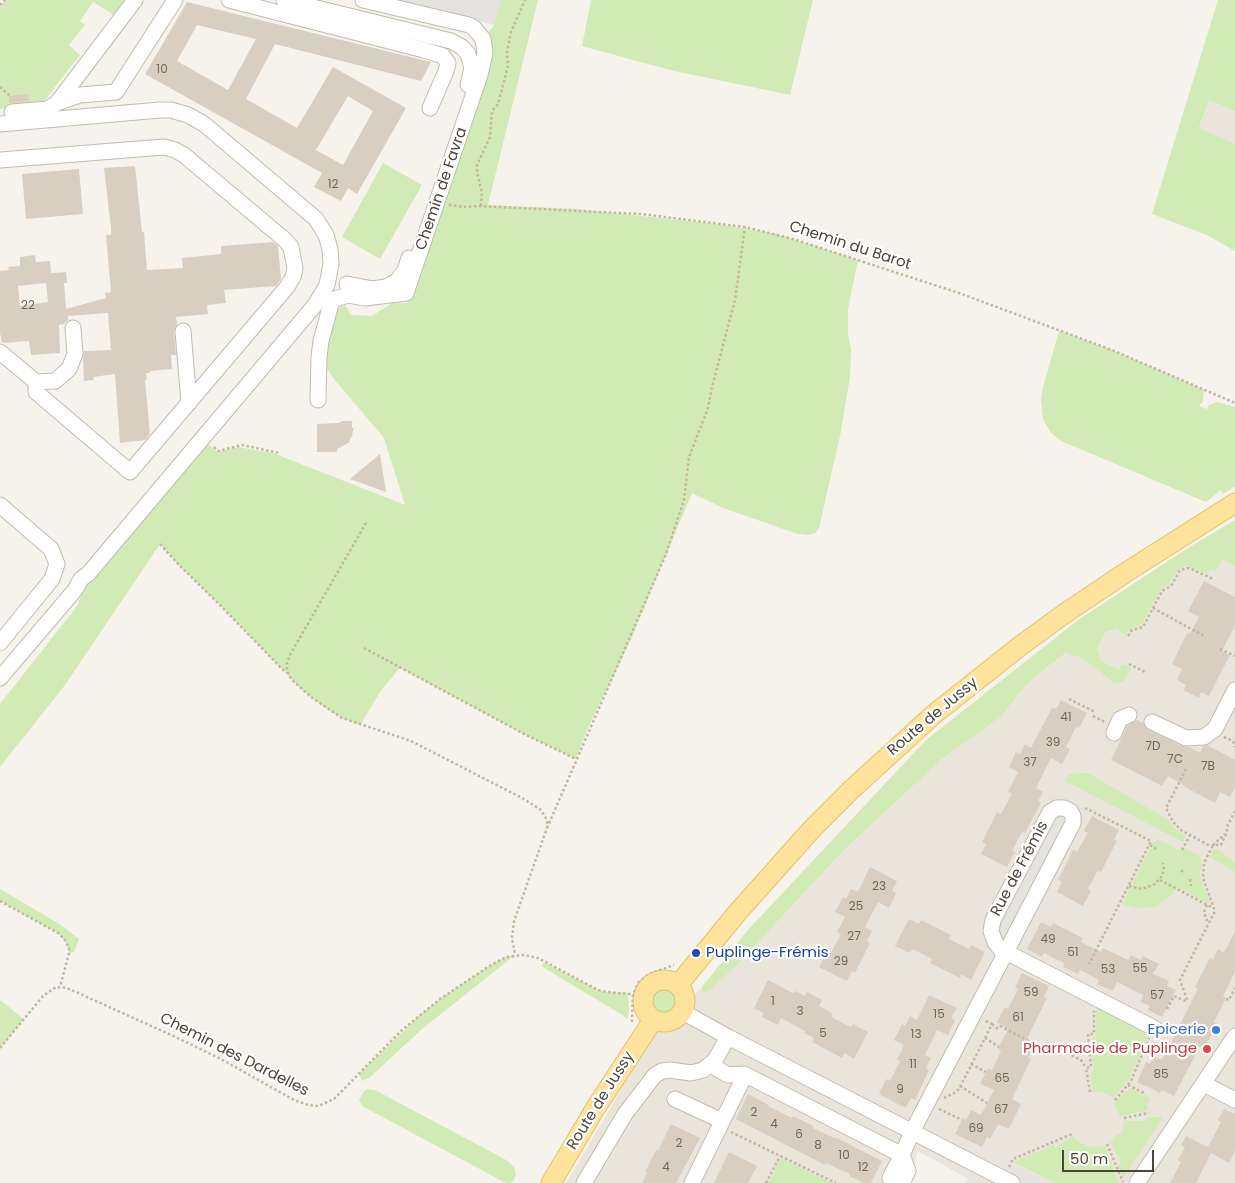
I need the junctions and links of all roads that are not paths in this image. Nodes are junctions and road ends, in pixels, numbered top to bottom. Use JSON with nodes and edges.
{"nodes":[{"id":1,"x":136,"y":0,"type":"edge"},
{"id":2,"x":146,"y":0,"type":"edge"},
{"id":3,"x":175,"y":0,"type":"edge"},
{"id":4,"x":229,"y":0,"type":"edge"},
{"id":5,"x":284,"y":0,"type":"edge"},
{"id":6,"x":363,"y":0,"type":"edge"},
{"id":7,"x":84,"y":95,"type":"junction"},
{"id":8,"x":57,"y":103,"type":"junction"},
{"id":9,"x":430,"y":108,"type":"dead end"},
{"id":10,"x":0,"y":114,"type":"edge"},
{"id":11,"x":0,"y":124,"type":"edge"},
{"id":12,"x":0,"y":160,"type":"edge"},
{"id":13,"x":346,"y":284,"type":"dead end"},
{"id":14,"x":73,"y":328,"type":"dead end"},
{"id":15,"x":183,"y":331,"type":"dead end"},
{"id":16,"x":0,"y":352,"type":"edge"},
{"id":17,"x":36,"y":382,"type":"junction"},
{"id":18,"x":318,"y":400,"type":"dead end"},
{"id":19,"x":189,"y":403,"type":"junction"},
{"id":20,"x":1235,"y":503,"type":"edge"},
{"id":21,"x":0,"y":505,"type":"edge"},
{"id":22,"x":0,"y":643,"type":"edge"},
{"id":23,"x":0,"y":678,"type":"edge"},
{"id":24,"x":1235,"y":690,"type":"edge"},
{"id":25,"x":1129,"y":716,"type":"dead end"},
{"id":26,"x":1152,"y":722,"type":"dead end"},
{"id":27,"x":1114,"y":733,"type":"dead end"},
{"id":28,"x":1006,"y":952,"type":"junction"},
{"id":29,"x":678,"y":985,"type":"junction"},
{"id":30,"x":683,"y":1012,"type":"junction"},
{"id":31,"x":653,"y":1020,"type":"junction"},
{"id":32,"x":1154,"y":1028,"type":"road end"},
{"id":33,"x":1235,"y":1036,"type":"edge"},
{"id":34,"x":728,"y":1037,"type":"junction"},
{"id":35,"x":711,"y":1065,"type":"junction"},
{"id":36,"x":745,"y":1075,"type":"junction"},
{"id":37,"x":1204,"y":1084,"type":"junction"},
{"id":38,"x":675,"y":1099,"type":"dead end"},
{"id":39,"x":1235,"y":1100,"type":"edge"},
{"id":40,"x":721,"y":1124,"type":"junction"},
{"id":41,"x":912,"y":1132,"type":"junction"},
{"id":42,"x":902,"y":1155,"type":"junction"},
{"id":43,"x":896,"y":1181,"type":"edge"},
{"id":44,"x":551,"y":1183,"type":"edge"},
{"id":45,"x":584,"y":1183,"type":"edge"},
{"id":46,"x":692,"y":1183,"type":"edge"},
{"id":47,"x":1012,"y":1183,"type":"edge"},
{"id":48,"x":1137,"y":1183,"type":"edge"}],
"edges":[{"from":1,"to":8,"type":"street"},
{"from":2,"to":7,"type":"street"},
{"from":3,"to":7,"type":"street"},
{"from":4,"to":9,"type":"street"},
{"from":5,"to":13,"type":"street"},
{"from":6,"to":18,"type":"street","name":"Chemin de Favra"},
{"from":7,"to":8,"type":"street"},
{"from":8,"to":10,"type":"street"},
{"from":11,"to":23,"type":"street"},
{"from":12,"to":19,"type":"street"},
{"from":14,"to":17,"type":"street"},
{"from":15,"to":19,"type":"street"},
{"from":16,"to":17,"type":"street"},
{"from":17,"to":19,"type":"street"},
{"from":20,"to":29,"type":"main road","name":"Route de Jussy"},
{"from":21,"to":22,"type":"street"},
{"from":24,"to":26,"type":"street"},
{"from":25,"to":27,"type":"street"},
{"from":28,"to":28,"type":"street","name":"Rue de Frémis"},
{"from":28,"to":32,"type":"street","name":"Rue de Frémis"},
{"from":28,"to":41,"type":"street","name":"Rue de Frémis"},
{"from":29,"to":30,"type":"main road"},
{"from":29,"to":31,"type":"main road"},
{"from":30,"to":31,"type":"main road"},
{"from":30,"to":34,"type":"street"},
{"from":31,"to":44,"type":"main road","name":"Route de Jussy"},
{"from":33,"to":37,"type":"street"},
{"from":34,"to":35,"type":"street"},
{"from":34,"to":41,"type":"street"},
{"from":35,"to":36,"type":"street"},
{"from":35,"to":45,"type":"street"},
{"from":36,"to":40,"type":"street"},
{"from":36,"to":42,"type":"street"},
{"from":37,"to":39,"type":"street"},
{"from":37,"to":48,"type":"street"},
{"from":38,"to":40,"type":"street"},
{"from":40,"to":46,"type":"street"},
{"from":41,"to":42,"type":"street","name":"Rue de Frémis"},
{"from":41,"to":47,"type":"street"},
{"from":42,"to":43,"type":"street"}]}
